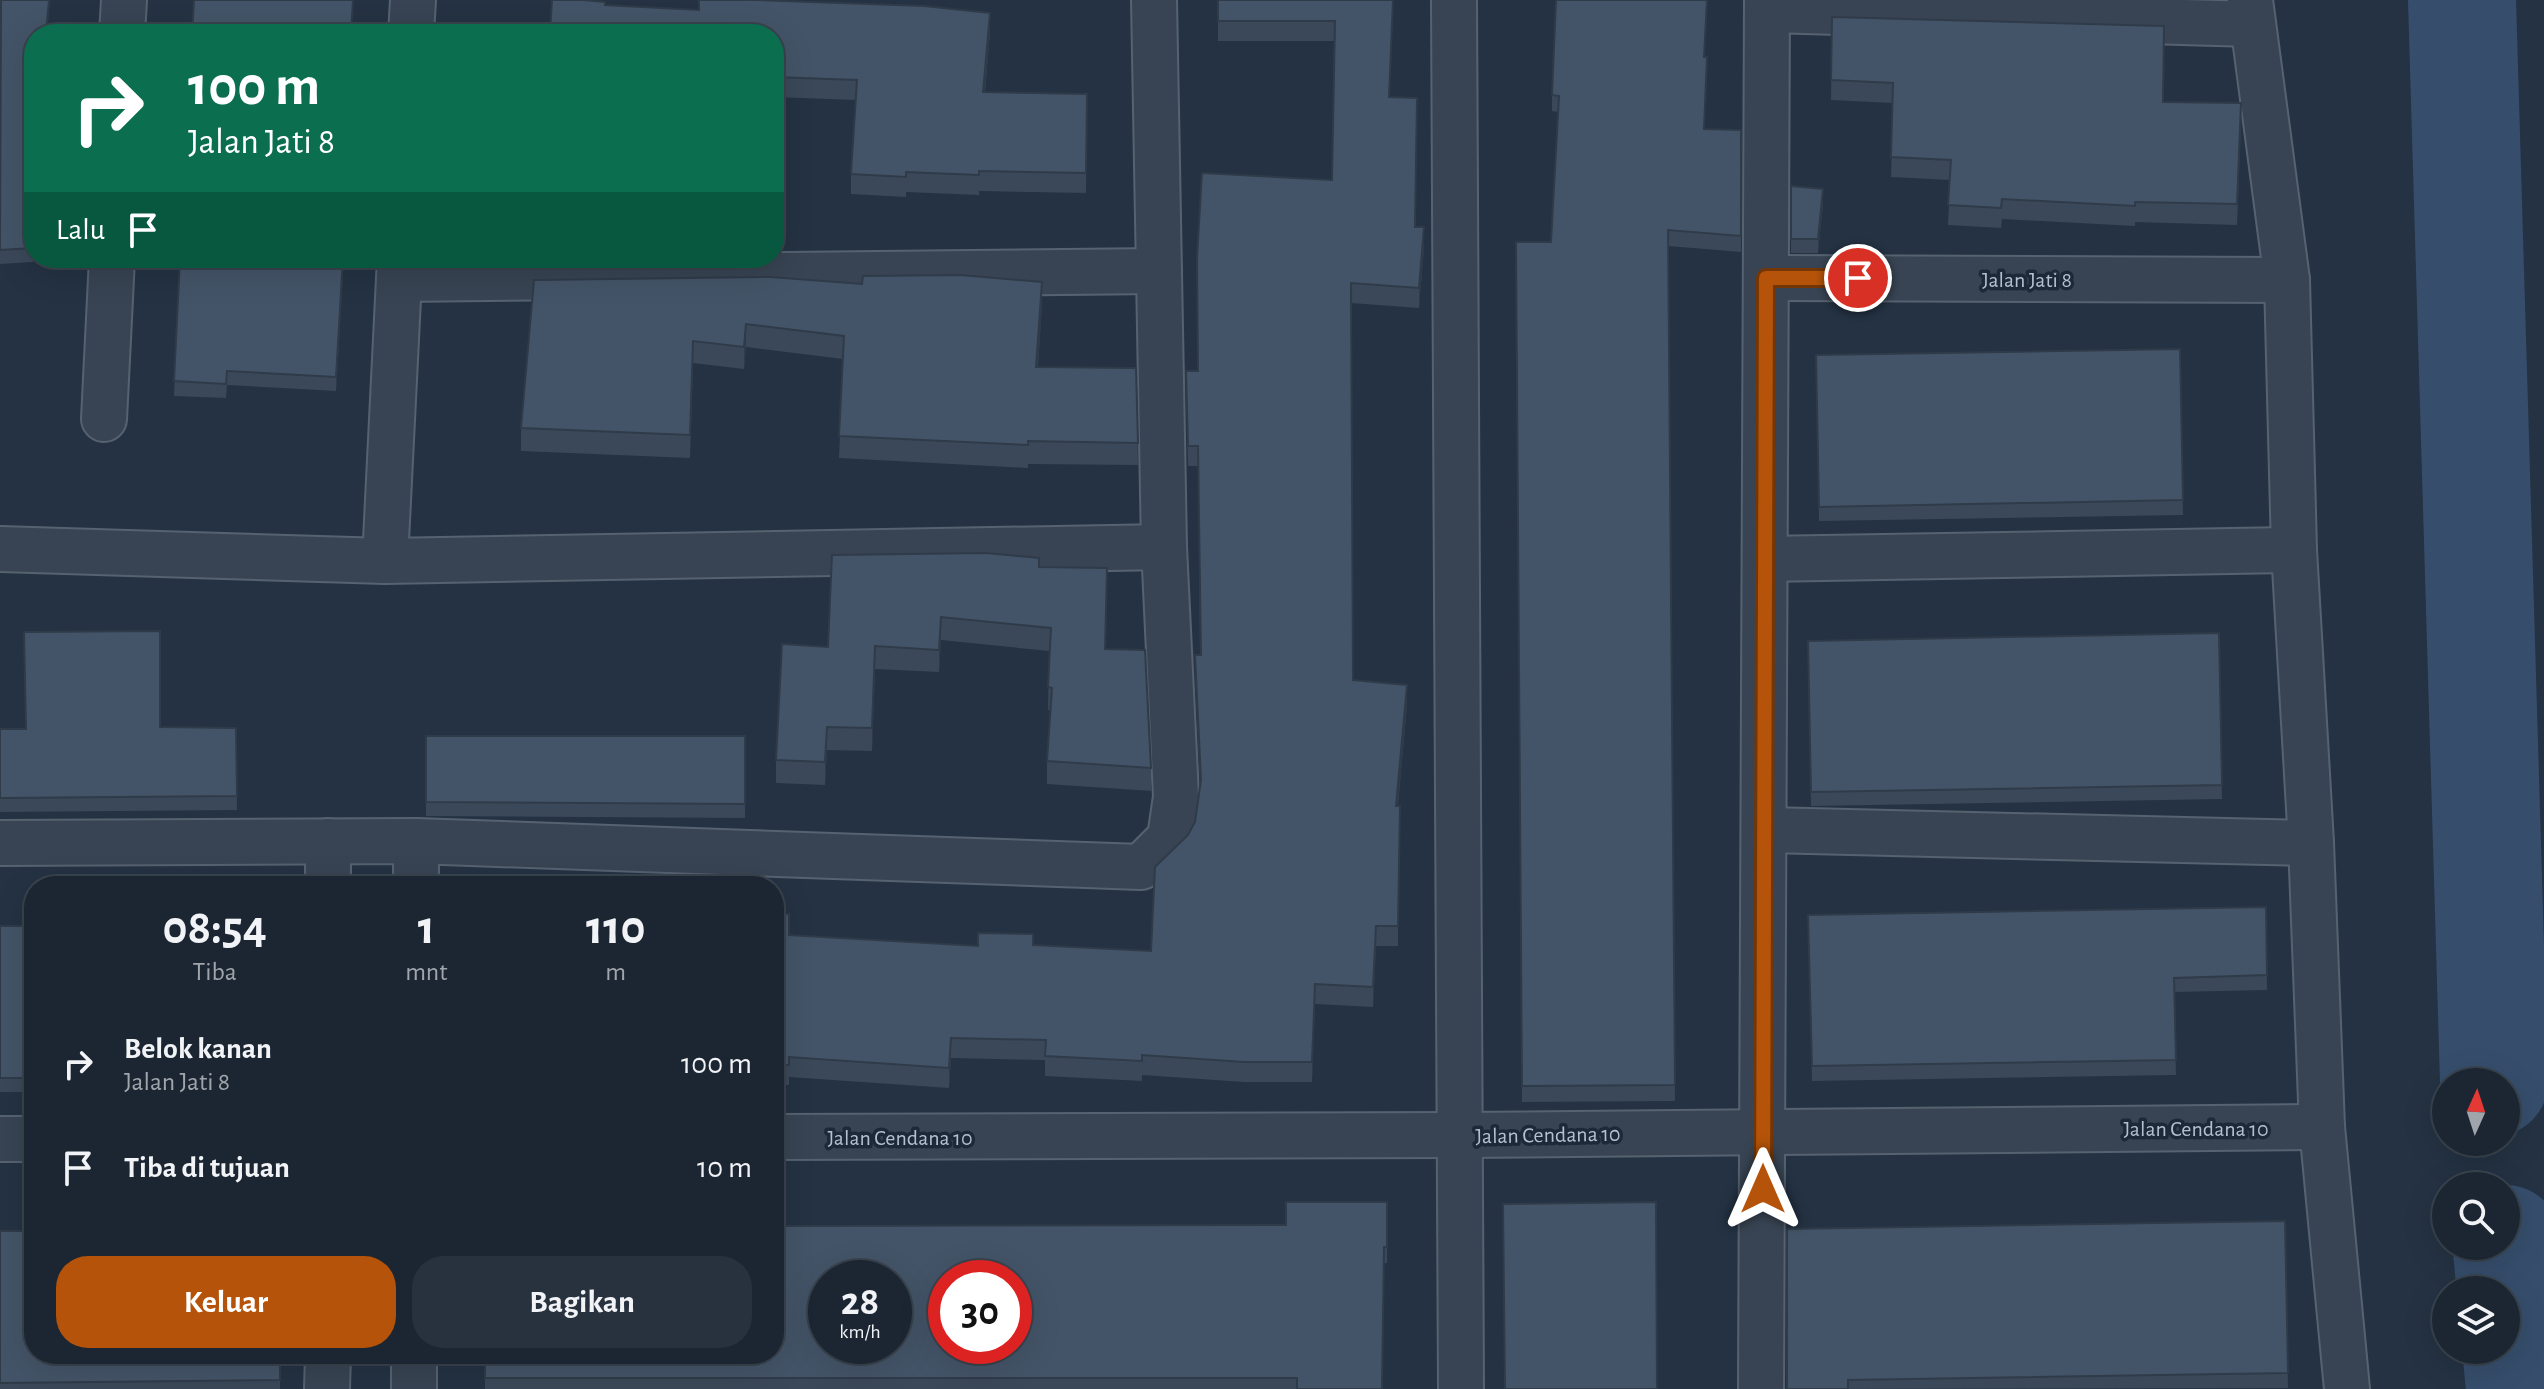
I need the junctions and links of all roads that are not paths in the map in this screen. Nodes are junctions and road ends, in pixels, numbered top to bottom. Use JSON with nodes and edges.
{"nodes":[{"id":1,"x":124,"y":0,"type":"edge"},
{"id":2,"x":413,"y":0,"type":"edge"},
{"id":3,"x":1154,"y":0,"type":"edge"},
{"id":4,"x":1454,"y":0,"type":"edge"},
{"id":5,"x":1767,"y":5,"type":"edge"},
{"id":6,"x":2251,"y":12,"type":"edge"},
{"id":7,"x":123,"y":24,"type":"edge"},
{"id":8,"x":412,"y":24,"type":"edge"},
{"id":9,"x":112,"y":268,"type":"edge"},
{"id":10,"x":399,"y":269,"type":"edge"},
{"id":11,"x":1159,"y":271,"type":"junction"},
{"id":12,"x":1766,"y":278,"type":"junction"},
{"id":13,"x":2287,"y":280,"type":"junction"},
{"id":14,"x":104,"y":419,"type":"dead end"},
{"id":15,"x":1164,"y":547,"type":"junction"},
{"id":16,"x":0,"y":549,"type":"edge"},
{"id":17,"x":2294,"y":550,"type":"junction"},
{"id":18,"x":1765,"y":559,"type":"junction"},
{"id":19,"x":385,"y":561,"type":"junction"},
{"id":20,"x":1764,"y":830,"type":"junction"},
{"id":21,"x":328,"y":841,"type":"junction"},
{"id":22,"x":416,"y":841,"type":"junction"},
{"id":23,"x":0,"y":843,"type":"edge"},
{"id":24,"x":2311,"y":843,"type":"junction"},
{"id":25,"x":328,"y":876,"type":"edge"},
{"id":26,"x":416,"y":876,"type":"edge"},
{"id":27,"x":2322,"y":1127,"type":"junction"},
{"id":28,"x":1763,"y":1132,"type":"junction"},
{"id":29,"x":1461,"y":1135,"type":"junction"},
{"id":30,"x":784,"y":1137,"type":"edge"},
{"id":31,"x":0,"y":1139,"type":"edge"},
{"id":32,"x":24,"y":1139,"type":"edge"},
{"id":33,"x":328,"y":1364,"type":"edge"},
{"id":34,"x":414,"y":1364,"type":"edge"},
{"id":35,"x":327,"y":1389,"type":"edge"},
{"id":36,"x":414,"y":1389,"type":"edge"},
{"id":37,"x":1461,"y":1389,"type":"edge"},
{"id":38,"x":1761,"y":1389,"type":"edge"},
{"id":39,"x":2347,"y":1389,"type":"edge"}],
"edges":[{"from":1,"to":7,"type":"street"},
{"from":2,"to":8,"type":"street"},
{"from":3,"to":11,"type":"street"},
{"from":4,"to":29,"type":"street"},
{"from":5,"to":6,"type":"street"},
{"from":5,"to":12,"type":"street"},
{"from":6,"to":13,"type":"street"},
{"from":9,"to":14,"type":"street"},
{"from":10,"to":11,"type":"street"},
{"from":10,"to":19,"type":"street"},
{"from":11,"to":15,"type":"street"},
{"from":12,"to":13,"type":"street","name":"Jalan Jati 8"},
{"from":12,"to":18,"type":"street"},
{"from":13,"to":17,"type":"street"},
{"from":15,"to":19,"type":"street"},
{"from":15,"to":22,"type":"street"},
{"from":16,"to":19,"type":"street"},
{"from":17,"to":18,"type":"street"},
{"from":17,"to":24,"type":"street"},
{"from":18,"to":20,"type":"street"},
{"from":20,"to":24,"type":"street"},
{"from":20,"to":28,"type":"street"},
{"from":21,"to":22,"type":"street"},
{"from":21,"to":23,"type":"street"},
{"from":21,"to":25,"type":"street"},
{"from":22,"to":26,"type":"street"},
{"from":24,"to":27,"type":"street"},
{"from":27,"to":28,"type":"street","name":"Jalan Cendana 10"},
{"from":27,"to":39,"type":"street"},
{"from":28,"to":29,"type":"street","name":"Jalan Cendana 10"},
{"from":28,"to":38,"type":"street"},
{"from":29,"to":30,"type":"street","name":"Jalan Cendana 10"},
{"from":29,"to":37,"type":"street"},
{"from":31,"to":32,"type":"street"},
{"from":33,"to":35,"type":"street"},
{"from":34,"to":36,"type":"street"}]}
